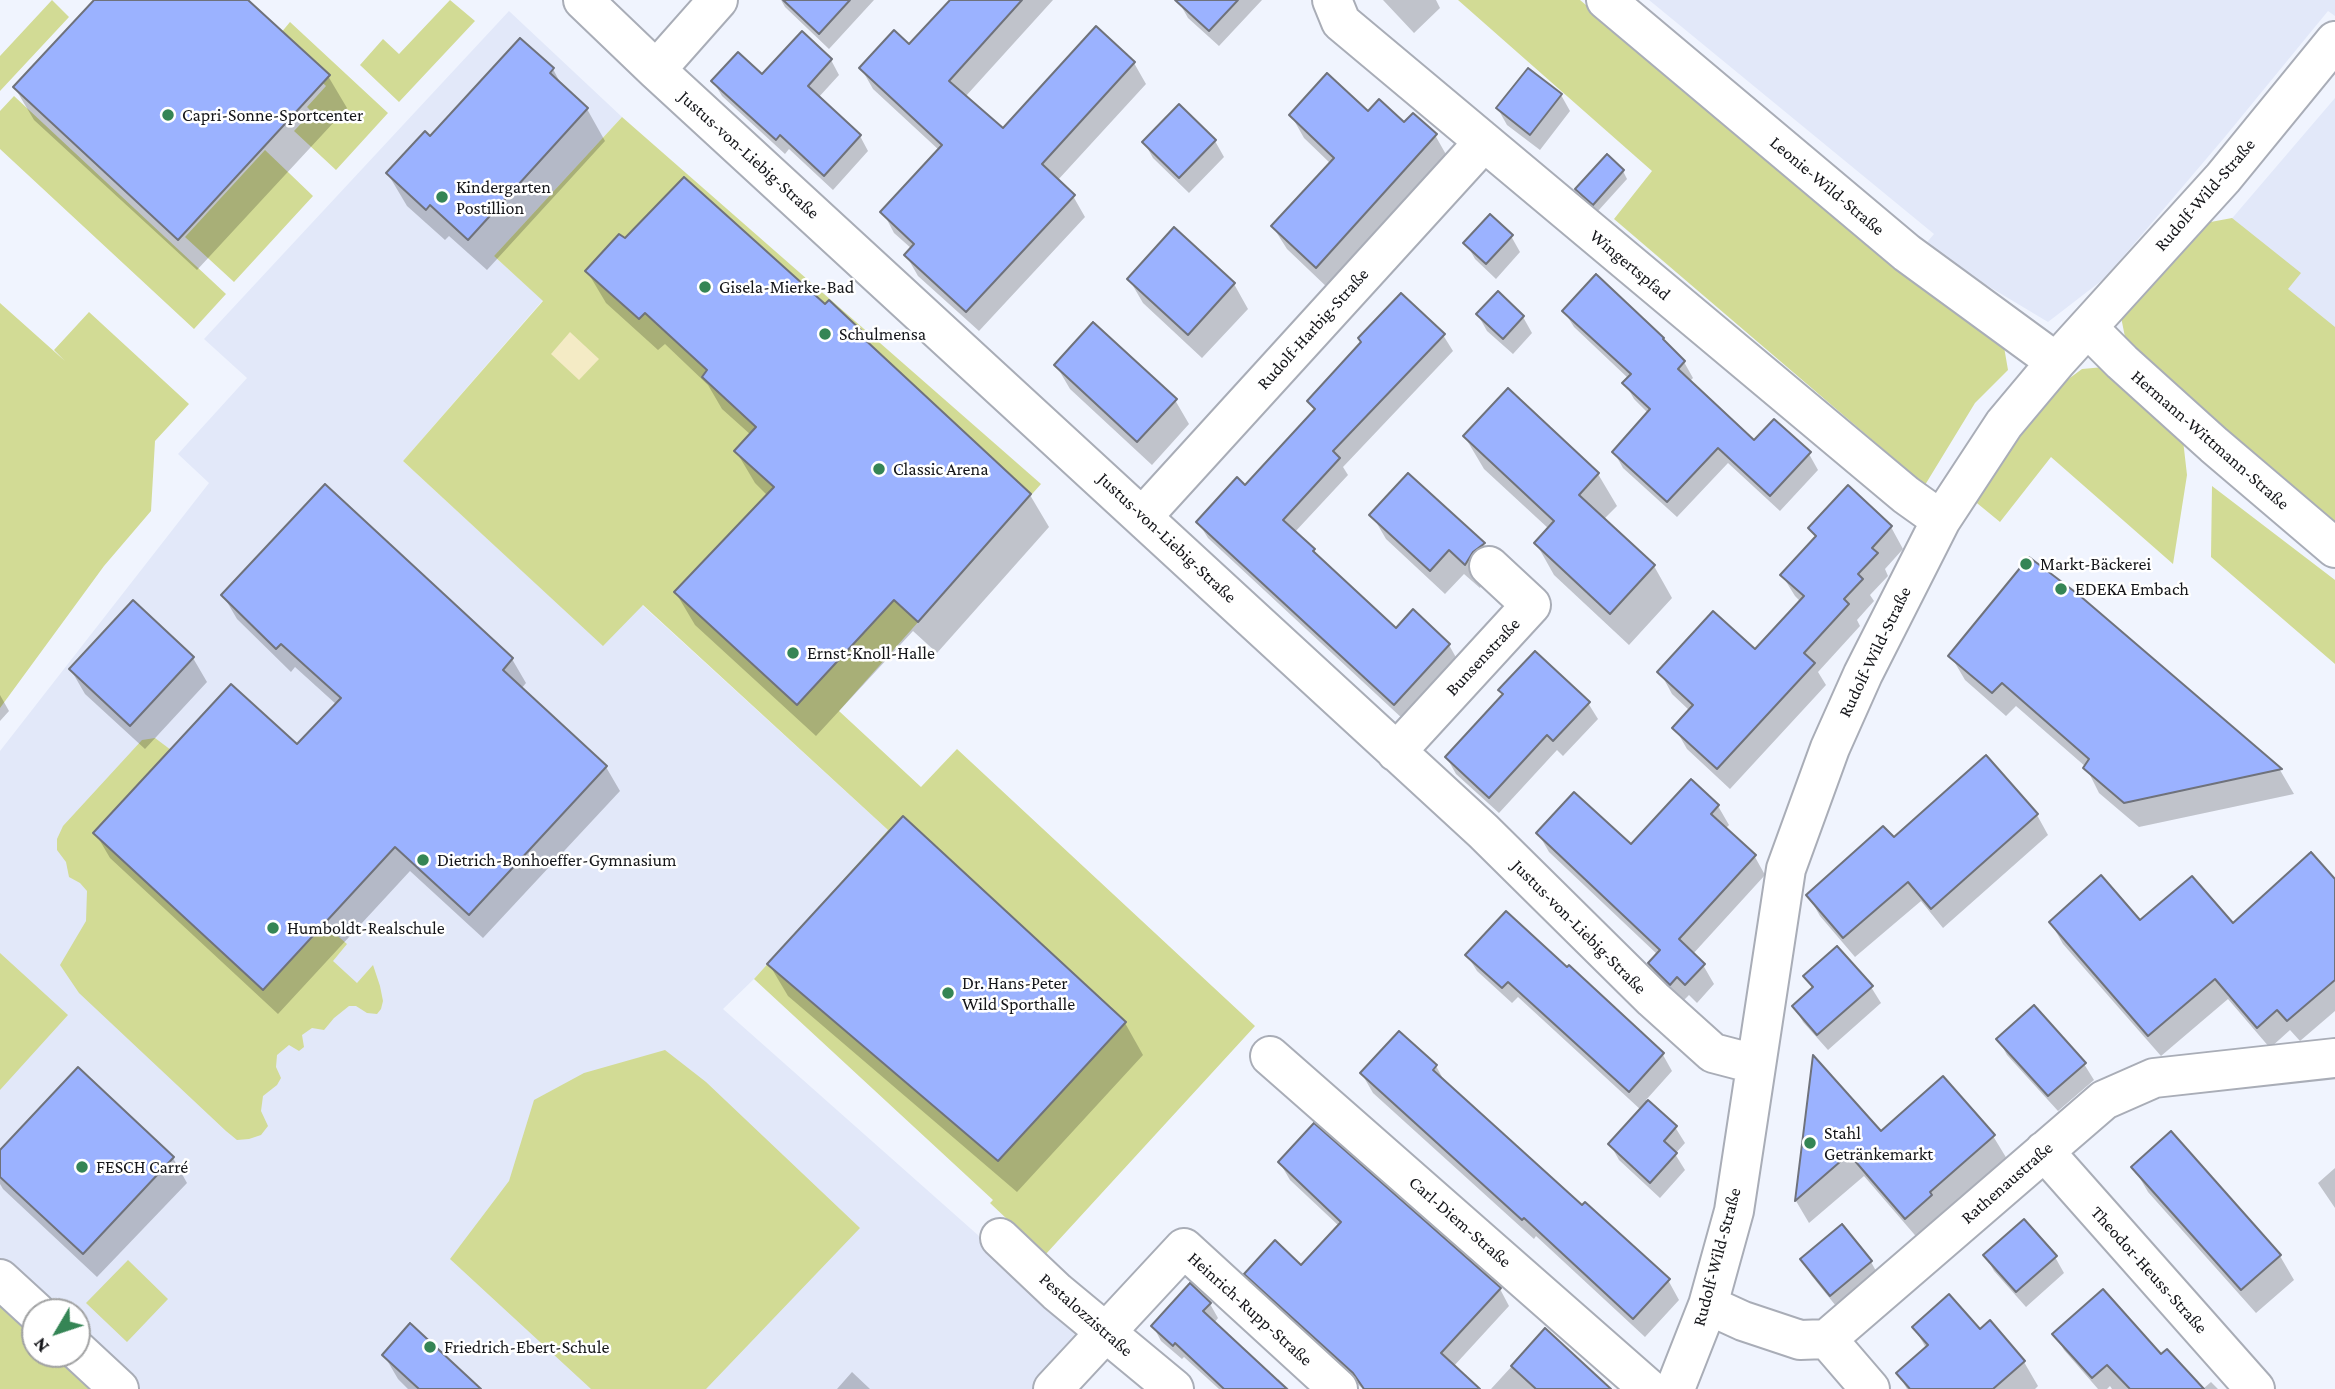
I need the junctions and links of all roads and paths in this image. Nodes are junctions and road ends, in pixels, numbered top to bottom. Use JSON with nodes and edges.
{"nodes":[{"id":1,"x":583,"y":0,"type":"edge"},
{"id":2,"x":718,"y":0,"type":"edge"},
{"id":3,"x":1332,"y":0,"type":"edge"},
{"id":4,"x":1606,"y":0,"type":"edge"},
{"id":5,"x":2335,"y":41,"type":"edge"},
{"id":6,"x":656,"y":70,"type":"junction"},
{"id":7,"x":1483,"y":143,"type":"junction"},
{"id":8,"x":2088,"y":328,"type":"junction"},
{"id":9,"x":2056,"y":362,"type":"junction"},
{"id":10,"x":1143,"y":516,"type":"junction"},
{"id":11,"x":1941,"y":520,"type":"junction"},
{"id":12,"x":2335,"y":548,"type":"edge"},
{"id":13,"x":1489,"y":566,"type":"dead end"},
{"id":14,"x":1396,"y":752,"type":"junction"},
{"id":15,"x":1270,"y":1056,"type":"dead end"},
{"id":16,"x":2335,"y":1058,"type":"edge"},
{"id":17,"x":1755,"y":1064,"type":"junction"},
{"id":18,"x":2044,"y":1151,"type":"junction"},
{"id":19,"x":1000,"y":1238,"type":"dead end"},
{"id":20,"x":0,"y":1279,"type":"edge"},
{"id":21,"x":21,"y":1298,"type":"edge"},
{"id":22,"x":1708,"y":1305,"type":"junction"},
{"id":23,"x":1105,"y":1332,"type":"junction"},
{"id":24,"x":1827,"y":1339,"type":"junction"},
{"id":25,"x":91,"y":1363,"type":"edge"},
{"id":26,"x":119,"y":1389,"type":"edge"},
{"id":27,"x":1053,"y":1389,"type":"edge"},
{"id":28,"x":1174,"y":1389,"type":"edge"},
{"id":29,"x":1338,"y":1389,"type":"edge"},
{"id":30,"x":1649,"y":1389,"type":"edge"},
{"id":31,"x":1675,"y":1389,"type":"edge"},
{"id":32,"x":1870,"y":1389,"type":"edge"},
{"id":33,"x":2255,"y":1389,"type":"edge"}],
"edges":[{"from":1,"to":6,"type":"street","name":"Justus-von-Liebig-Straße"},
{"from":2,"to":6,"type":"street"},
{"from":3,"to":7,"type":"street","name":"Wingertspfad"},
{"from":4,"to":9,"type":"street","name":"Leonie-Wild-Straße"},
{"from":5,"to":8,"type":"street","name":"Rudolf-Wild-Straße"},
{"from":6,"to":10,"type":"street","name":"Justus-von-Liebig-Straße"},
{"from":7,"to":10,"type":"street","name":"Rudolf-Harbig-Straße"},
{"from":7,"to":11,"type":"street","name":"Wingertspfad"},
{"from":8,"to":9,"type":"street","name":"Rudolf-Wild-Straße"},
{"from":8,"to":12,"type":"street","name":"Hermann-Wittmann-Straße"},
{"from":9,"to":11,"type":"street","name":"Rudolf-Wild-Straße"},
{"from":10,"to":14,"type":"street","name":"Justus-von-Liebig-Straße"},
{"from":11,"to":17,"type":"street","name":"Rudolf-Wild-Straße"},
{"from":13,"to":14,"type":"street","name":"Bunsenstraße"},
{"from":14,"to":17,"type":"street","name":"Justus-von-Liebig-Straße"},
{"from":15,"to":30,"type":"street","name":"Carl-Diem-Straße"},
{"from":16,"to":18,"type":"street","name":"Rathenaustraße"},
{"from":17,"to":22,"type":"street","name":"Rudolf-Wild-Straße"},
{"from":18,"to":24,"type":"street","name":"Rathenaustraße"},
{"from":18,"to":33,"type":"street","name":"Theodor-Heuss-Straße"},
{"from":19,"to":23,"type":"street","name":"Pestalozzistraße"},
{"from":20,"to":21,"type":"street"},
{"from":22,"to":24,"type":"street"},
{"from":22,"to":31,"type":"street","name":"Rudolf-Wild-Straße"},
{"from":23,"to":27,"type":"street"},
{"from":23,"to":28,"type":"street","name":"Pestalozzistraße"},
{"from":23,"to":29,"type":"street","name":"Heinrich-Rupp-Straße"},
{"from":24,"to":32,"type":"street"},
{"from":25,"to":26,"type":"street"}]}
